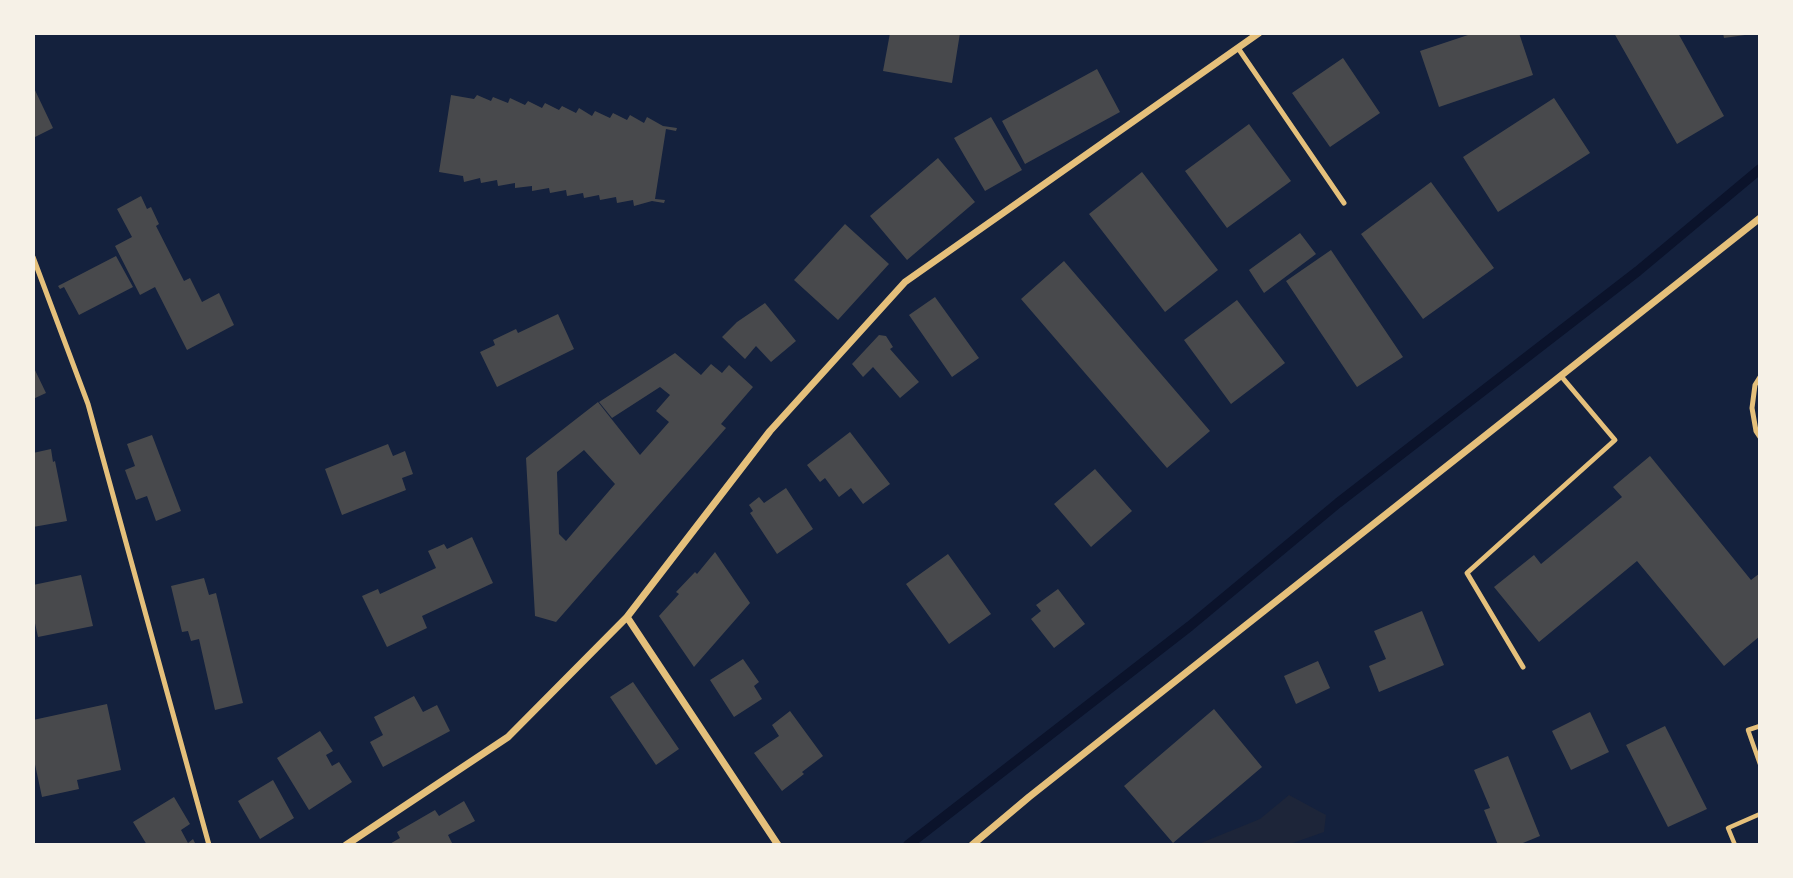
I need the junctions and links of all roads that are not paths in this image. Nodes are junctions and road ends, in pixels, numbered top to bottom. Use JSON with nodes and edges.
{"nodes":[{"id":1,"x":1259,"y":33,"type":"edge"},
{"id":2,"x":1238,"y":48,"type":"junction"},
{"id":3,"x":1344,"y":203,"type":"dead end"},
{"id":4,"x":1760,"y":218,"type":"edge"},
{"id":5,"x":33,"y":257,"type":"edge"},
{"id":6,"x":1561,"y":376,"type":"junction"},
{"id":7,"x":1760,"y":377,"type":"edge"},
{"id":8,"x":1760,"y":437,"type":"edge"},
{"id":9,"x":626,"y":617,"type":"junction"},
{"id":10,"x":1523,"y":667,"type":"dead end"},
{"id":11,"x":209,"y":845,"type":"edge"},
{"id":12,"x":346,"y":845,"type":"edge"},
{"id":13,"x":778,"y":845,"type":"edge"},
{"id":14,"x":972,"y":845,"type":"edge"}],
"edges":[{"from":1,"to":2,"type":"street"},
{"from":2,"to":3,"type":"lane"},
{"from":2,"to":9,"type":"street"},
{"from":4,"to":6,"type":"street"},
{"from":5,"to":11,"type":"lane"},
{"from":6,"to":10,"type":"lane"},
{"from":6,"to":14,"type":"street"},
{"from":7,"to":8,"type":"lane"},
{"from":9,"to":12,"type":"street"},
{"from":9,"to":13,"type":"street"}]}
